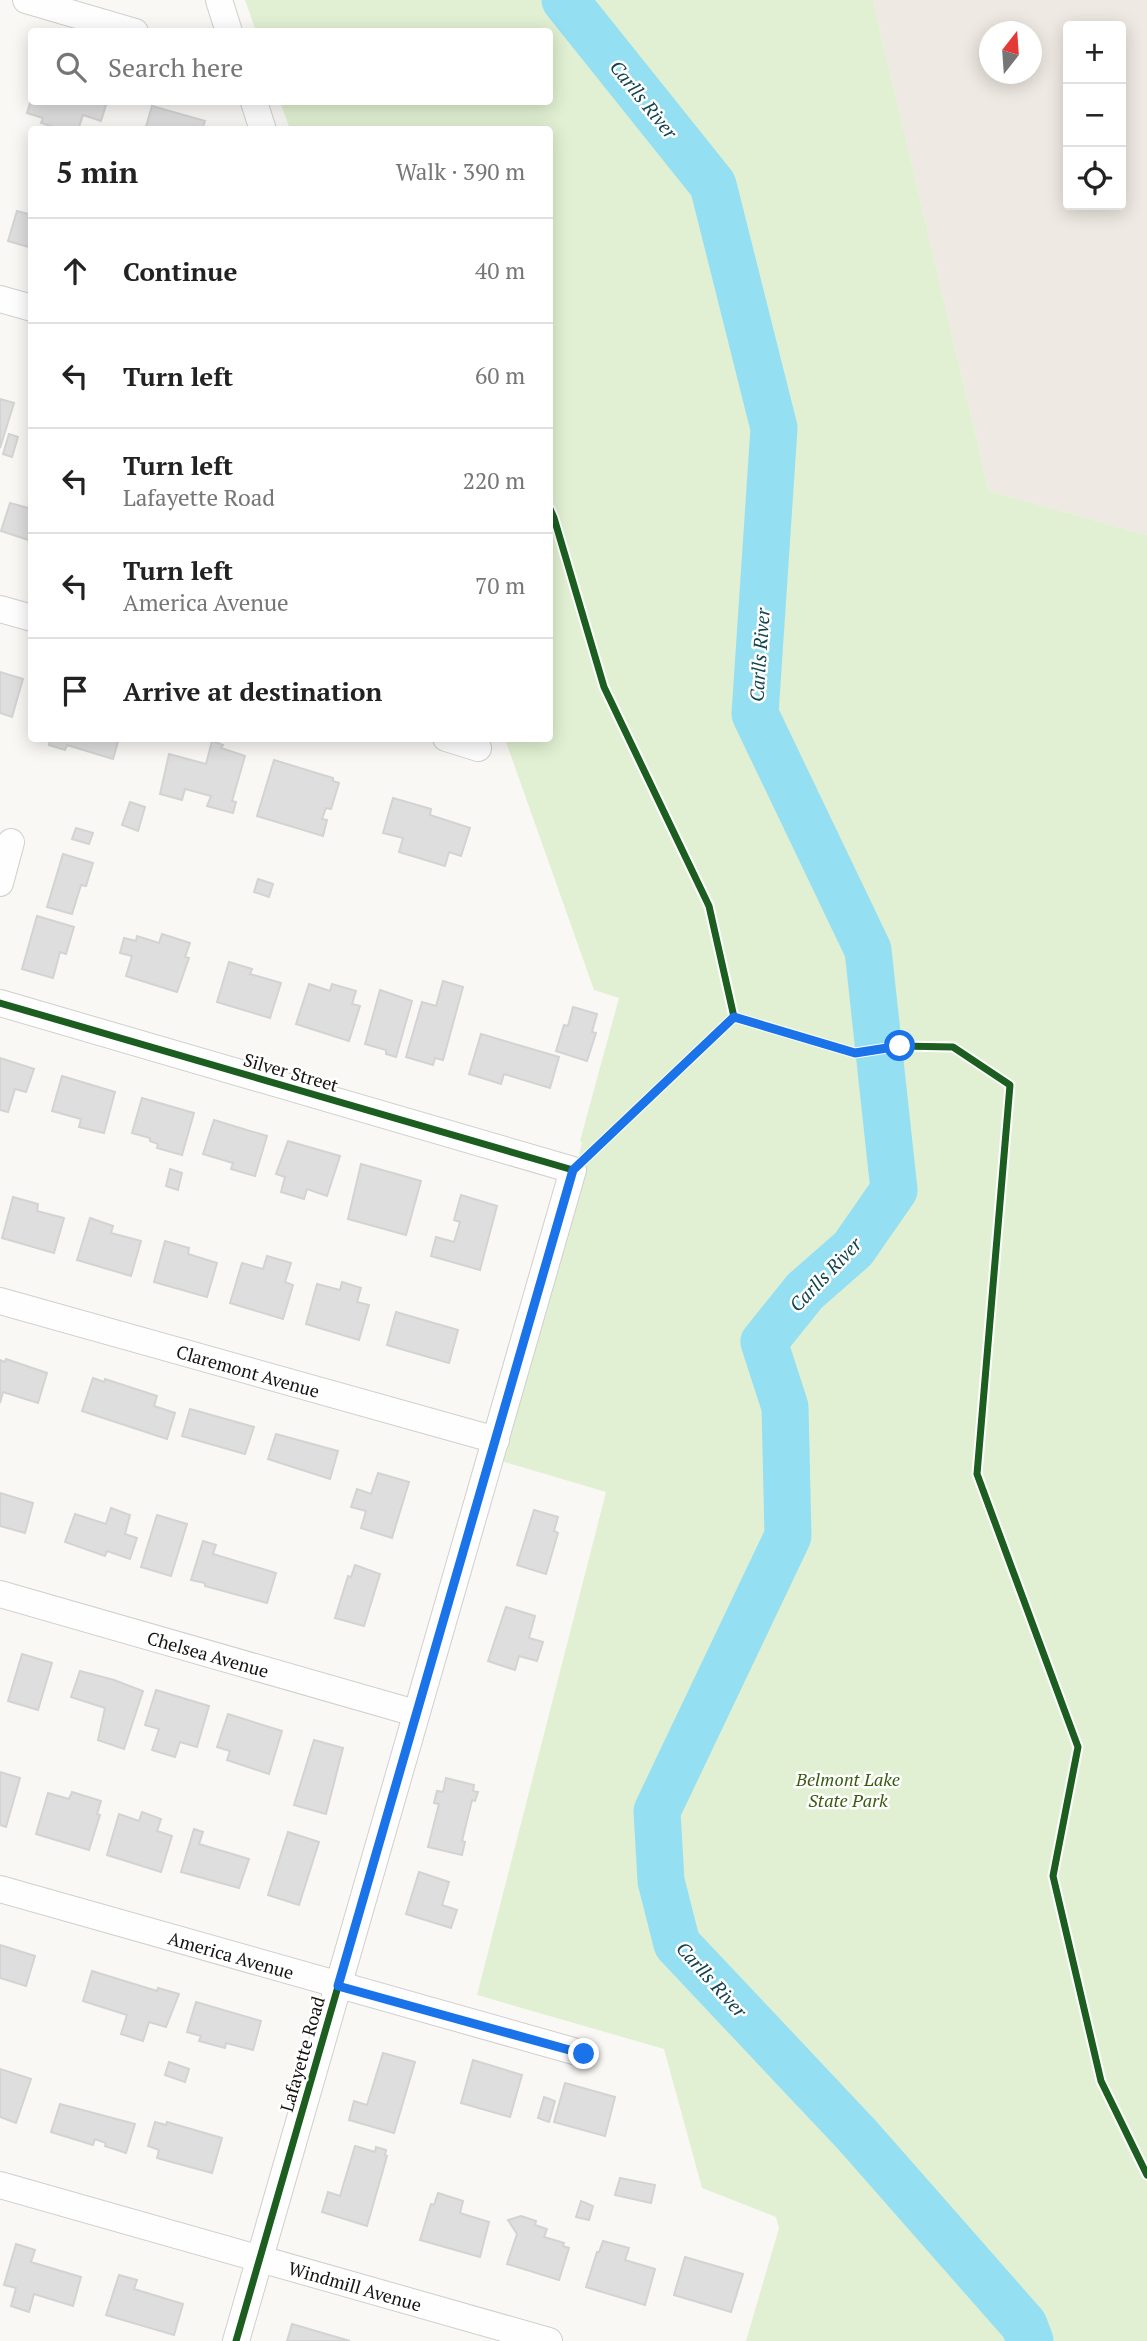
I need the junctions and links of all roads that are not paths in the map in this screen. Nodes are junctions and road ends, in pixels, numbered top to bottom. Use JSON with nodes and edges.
{"nodes":[{"id":1,"x":26,"y":0,"type":"edge"},
{"id":2,"x":219,"y":0,"type":"edge"},
{"id":3,"x":121,"y":28,"type":"edge"},
{"id":4,"x":228,"y":28,"type":"edge"},
{"id":5,"x":255,"y":105,"type":"edge"},
{"id":6,"x":262,"y":126,"type":"edge"},
{"id":7,"x":0,"y":299,"type":"edge"},
{"id":8,"x":28,"y":308,"type":"edge"},
{"id":9,"x":0,"y":609,"type":"edge"},
{"id":10,"x":28,"y":617,"type":"edge"},
{"id":11,"x":11,"y":842,"type":"dead end"},
{"id":12,"x":0,"y":883,"type":"edge"},
{"id":13,"x":0,"y":1003,"type":"edge"},
{"id":14,"x":573,"y":1170,"type":"joint"},
{"id":15,"x":0,"y":1301,"type":"edge"},
{"id":16,"x":496,"y":1440,"type":"junction"},
{"id":17,"x":0,"y":1594,"type":"edge"},
{"id":18,"x":415,"y":1713,"type":"junction"},
{"id":19,"x":0,"y":1889,"type":"edge"},
{"id":20,"x":338,"y":1986,"type":"junction"},
{"id":21,"x":584,"y":2054,"type":"dead end"},
{"id":22,"x":0,"y":2185,"type":"edge"},
{"id":23,"x":260,"y":2259,"type":"junction"},
{"id":24,"x":236,"y":2341,"type":"edge"},
{"id":25,"x":549,"y":2341,"type":"edge"}],
"edges":[{"from":1,"to":3,"type":"street"},
{"from":2,"to":4,"type":"street"},
{"from":5,"to":6,"type":"street"},
{"from":7,"to":8,"type":"street"},
{"from":9,"to":10,"type":"street"},
{"from":11,"to":12,"type":"street"},
{"from":13,"to":14,"type":"street","name":"Silver Street"},
{"from":14,"to":16,"type":"street","name":"Lafayette Road"},
{"from":15,"to":16,"type":"street","name":"Claremont Avenue"},
{"from":16,"to":18,"type":"street","name":"Lafayette Road"},
{"from":17,"to":18,"type":"street","name":"Chelsea Avenue"},
{"from":18,"to":20,"type":"street","name":"Lafayette Road"},
{"from":19,"to":20,"type":"street","name":"America Avenue"},
{"from":20,"to":21,"type":"street","name":"America Avenue"},
{"from":20,"to":23,"type":"street","name":"Lafayette Road"},
{"from":22,"to":23,"type":"street","name":"Windmill Avenue"},
{"from":23,"to":24,"type":"street","name":"Lafayette Road"},
{"from":23,"to":25,"type":"street","name":"Windmill Avenue"}]}
